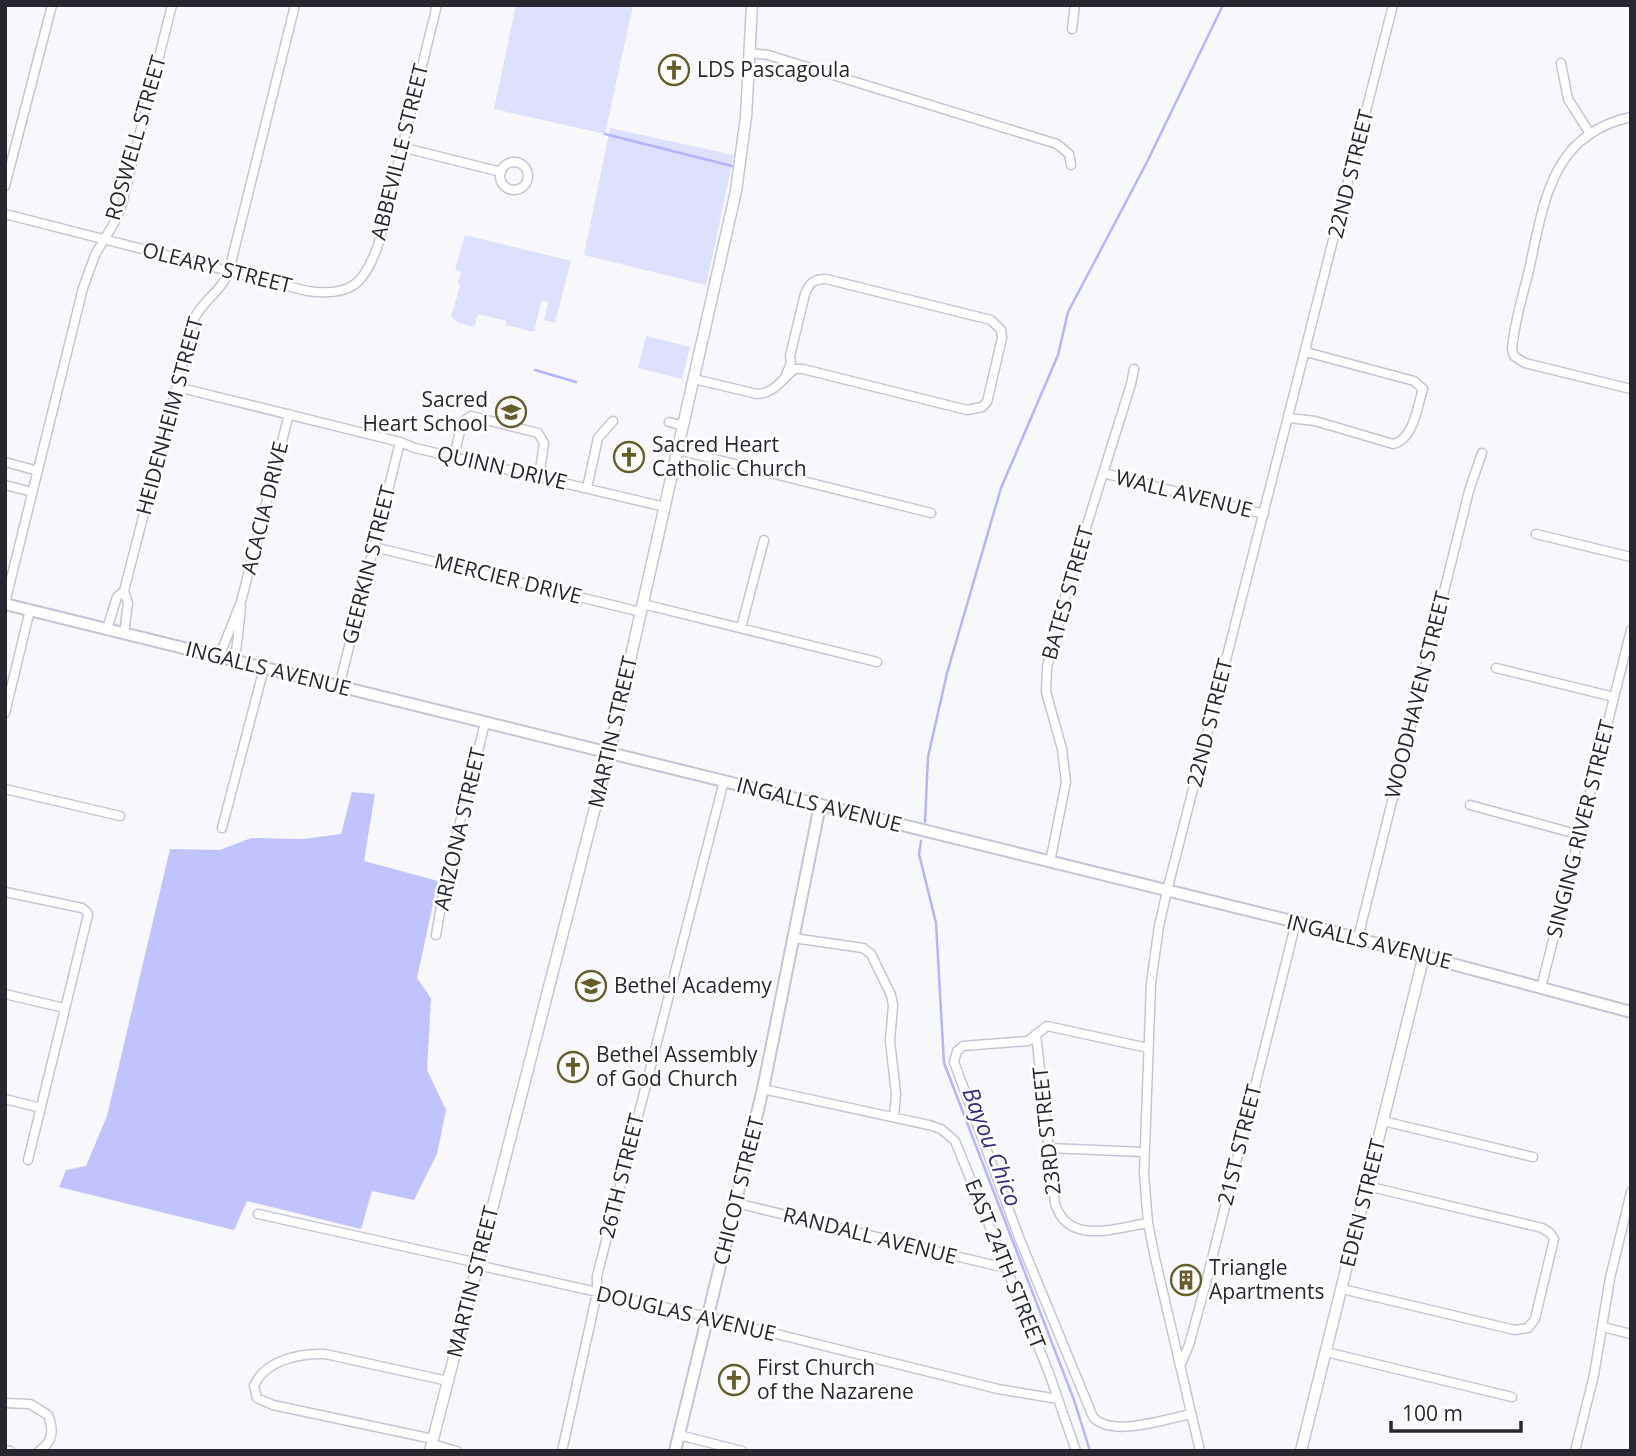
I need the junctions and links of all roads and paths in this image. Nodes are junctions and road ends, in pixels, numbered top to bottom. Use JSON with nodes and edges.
{"nodes":[{"id":1,"x":52,"y":5,"type":"edge"},
{"id":2,"x":172,"y":5,"type":"edge"},
{"id":3,"x":295,"y":5,"type":"edge"},
{"id":4,"x":437,"y":5,"type":"edge"},
{"id":5,"x":752,"y":5,"type":"edge"},
{"id":6,"x":1075,"y":5,"type":"edge"},
{"id":7,"x":1393,"y":5,"type":"edge"},
{"id":8,"x":1072,"y":29,"type":"dead end"},
{"id":9,"x":750,"y":53,"type":"junction"},
{"id":10,"x":1561,"y":63,"type":"dead end"},
{"id":11,"x":1631,"y":117,"type":"edge"},
{"id":12,"x":1589,"y":132,"type":"junction"},
{"id":13,"x":401,"y":147,"type":"junction"},
{"id":14,"x":1071,"y":165,"type":"dead end"},
{"id":15,"x":500,"y":172,"type":"dead end"},
{"id":16,"x":5,"y":186,"type":"edge"},
{"id":17,"x":5,"y":214,"type":"edge"},
{"id":18,"x":104,"y":240,"type":"junction"},
{"id":19,"x":229,"y":271,"type":"junction"},
{"id":20,"x":348,"y":289,"type":"joint"},
{"id":21,"x":1306,"y":352,"type":"junction"},
{"id":22,"x":793,"y":366,"type":"junction"},
{"id":23,"x":1134,"y":369,"type":"dead end"},
{"id":24,"x":694,"y":379,"type":"junction"},
{"id":25,"x":177,"y":387,"type":"junction"},
{"id":26,"x":1631,"y":389,"type":"edge"},
{"id":27,"x":289,"y":414,"type":"junction"},
{"id":28,"x":1289,"y":418,"type":"junction"},
{"id":29,"x":613,"y":421,"type":"dead end"},
{"id":30,"x":669,"y":422,"type":"dead end"},
{"id":31,"x":683,"y":426,"type":"junction"},
{"id":32,"x":400,"y":442,"type":"junction"},
{"id":33,"x":678,"y":450,"type":"junction"},
{"id":34,"x":1482,"y":453,"type":"dead end"},
{"id":35,"x":454,"y":457,"type":"junction"},
{"id":36,"x":5,"y":462,"type":"edge"},
{"id":37,"x":38,"y":471,"type":"junction"},
{"id":38,"x":1103,"y":473,"type":"junction"},
{"id":39,"x":539,"y":477,"type":"junction"},
{"id":40,"x":5,"y":485,"type":"edge"},
{"id":41,"x":587,"y":488,"type":"junction"},
{"id":42,"x":33,"y":492,"type":"junction"},
{"id":43,"x":665,"y":507,"type":"junction"},
{"id":44,"x":931,"y":513,"type":"dead end"},
{"id":45,"x":1264,"y":514,"type":"junction"},
{"id":46,"x":1536,"y":534,"type":"dead end"},
{"id":47,"x":764,"y":540,"type":"dead end"},
{"id":48,"x":374,"y":547,"type":"junction"},
{"id":49,"x":1631,"y":557,"type":"edge"},
{"id":50,"x":124,"y":591,"type":"junction"},
{"id":51,"x":241,"y":603,"type":"junction"},
{"id":52,"x":5,"y":604,"type":"edge"},
{"id":53,"x":642,"y":608,"type":"junction"},
{"id":54,"x":30,"y":611,"type":"junction"},
{"id":55,"x":741,"y":628,"type":"junction"},
{"id":56,"x":107,"y":629,"type":"junction"},
{"id":57,"x":1631,"y":630,"type":"edge"},
{"id":58,"x":124,"y":634,"type":"junction"},
{"id":59,"x":219,"y":657,"type":"junction"},
{"id":60,"x":234,"y":661,"type":"junction"},
{"id":61,"x":877,"y":662,"type":"dead end"},
{"id":62,"x":264,"y":668,"type":"junction"},
{"id":63,"x":1496,"y":668,"type":"dead end"},
{"id":64,"x":339,"y":687,"type":"junction"},
{"id":65,"x":1614,"y":697,"type":"junction"},
{"id":66,"x":5,"y":713,"type":"edge"},
{"id":67,"x":485,"y":723,"type":"junction"},
{"id":68,"x":609,"y":753,"type":"junction"},
{"id":69,"x":724,"y":781,"type":"junction"},
{"id":70,"x":5,"y":789,"type":"edge"},
{"id":71,"x":820,"y":805,"type":"junction"},
{"id":72,"x":1470,"y":805,"type":"dead end"},
{"id":73,"x":120,"y":816,"type":"dead end"},
{"id":74,"x":222,"y":828,"type":"dead end"},
{"id":75,"x":1580,"y":835,"type":"junction"},
{"id":76,"x":1049,"y":862,"type":"junction"},
{"id":77,"x":5,"y":891,"type":"edge"},
{"id":78,"x":1167,"y":891,"type":"junction"},
{"id":79,"x":1296,"y":922,"type":"junction"},
{"id":80,"x":436,"y":935,"type":"dead end"},
{"id":81,"x":793,"y":938,"type":"junction"},
{"id":82,"x":1358,"y":938,"type":"junction"},
{"id":83,"x":1424,"y":955,"type":"junction"},
{"id":84,"x":1541,"y":988,"type":"junction"},
{"id":85,"x":5,"y":994,"type":"edge"},
{"id":86,"x":64,"y":1009,"type":"junction"},
{"id":87,"x":1631,"y":1012,"type":"edge"},
{"id":88,"x":1037,"y":1034,"type":"junction"},
{"id":89,"x":1148,"y":1048,"type":"junction"},
{"id":90,"x":763,"y":1089,"type":"junction"},
{"id":91,"x":5,"y":1100,"type":"edge"},
{"id":92,"x":41,"y":1108,"type":"junction"},
{"id":93,"x":894,"y":1117,"type":"junction"},
{"id":94,"x":1383,"y":1121,"type":"junction"},
{"id":95,"x":1049,"y":1148,"type":"junction"},
{"id":96,"x":1143,"y":1152,"type":"junction"},
{"id":97,"x":1533,"y":1157,"type":"dead end"},
{"id":98,"x":28,"y":1160,"type":"dead end"},
{"id":99,"x":1367,"y":1186,"type":"junction"},
{"id":100,"x":1631,"y":1192,"type":"edge"},
{"id":101,"x":736,"y":1203,"type":"junction"},
{"id":102,"x":258,"y":1214,"type":"dead end"},
{"id":103,"x":1148,"y":1223,"type":"junction"},
{"id":104,"x":477,"y":1264,"type":"junction"},
{"id":105,"x":1004,"y":1266,"type":"junction"},
{"id":106,"x":1342,"y":1289,"type":"junction"},
{"id":107,"x":597,"y":1293,"type":"junction"},
{"id":108,"x":708,"y":1318,"type":"junction"},
{"id":109,"x":1603,"y":1327,"type":"junction"},
{"id":110,"x":1631,"y":1334,"type":"edge"},
{"id":111,"x":1326,"y":1352,"type":"junction"},
{"id":112,"x":1180,"y":1366,"type":"junction"},
{"id":113,"x":448,"y":1381,"type":"junction"},
{"id":114,"x":1512,"y":1397,"type":"dead end"},
{"id":115,"x":1058,"y":1399,"type":"junction"},
{"id":116,"x":5,"y":1403,"type":"edge"},
{"id":117,"x":1191,"y":1414,"type":"junction"},
{"id":118,"x":679,"y":1435,"type":"junction"},
{"id":119,"x":432,"y":1445,"type":"edge"},
{"id":120,"x":39,"y":1451,"type":"edge"},
{"id":121,"x":457,"y":1451,"type":"edge"},
{"id":122,"x":562,"y":1451,"type":"edge"},
{"id":123,"x":675,"y":1451,"type":"edge"},
{"id":124,"x":741,"y":1451,"type":"edge"},
{"id":125,"x":1076,"y":1451,"type":"edge"},
{"id":126,"x":1200,"y":1451,"type":"edge"},
{"id":127,"x":1301,"y":1451,"type":"edge"},
{"id":128,"x":1575,"y":1451,"type":"edge"}],
"edges":[{"from":1,"to":16,"type":"street"},
{"from":2,"to":18,"type":"street","name":"ROSWELL STREET"},
{"from":3,"to":19,"type":"street","name":"HEIDENHEIM STREET"},
{"from":4,"to":13,"type":"street","name":"ABBEVILLE STREET"},
{"from":5,"to":9,"type":"street","name":"MARTIN STREET"},
{"from":6,"to":8,"type":"street"},
{"from":7,"to":21,"type":"street","name":"22ND STREET"},
{"from":9,"to":14,"type":"street"},
{"from":9,"to":24,"type":"street","name":"MARTIN STREET"},
{"from":10,"to":12,"type":"street"},
{"from":11,"to":12,"type":"street"},
{"from":12,"to":26,"type":"street"},
{"from":13,"to":15,"type":"street"},
{"from":13,"to":20,"type":"street","name":"ABBEVILLE STREET"},
{"from":17,"to":18,"type":"street","name":"OLEARY STREET"},
{"from":18,"to":19,"type":"street","name":"OLEARY STREET"},
{"from":18,"to":37,"type":"street","name":"ROSWELL STREET"},
{"from":19,"to":20,"type":"street","name":"OLEARY STREET"},
{"from":19,"to":25,"type":"street","name":"HEIDENHEIM STREET"},
{"from":21,"to":28,"type":"street","name":"22ND STREET"},
{"from":21,"to":28,"type":"street"},
{"from":22,"to":22,"type":"street"},
{"from":22,"to":24,"type":"street"},
{"from":23,"to":38,"type":"street","name":"BATES STREET"},
{"from":24,"to":31,"type":"street","name":"MARTIN STREET"},
{"from":25,"to":27,"type":"street","name":"QUINN DRIVE"},
{"from":25,"to":50,"type":"street","name":"HEIDENHEIM STREET"},
{"from":27,"to":32,"type":"street","name":"QUINN DRIVE"},
{"from":27,"to":51,"type":"street","name":"ACACIA DRIVE"},
{"from":28,"to":45,"type":"street","name":"22ND STREET"},
{"from":29,"to":41,"type":"street"},
{"from":30,"to":31,"type":"street"},
{"from":31,"to":33,"type":"street","name":"MARTIN STREET"},
{"from":32,"to":35,"type":"street","name":"QUINN DRIVE"},
{"from":32,"to":48,"type":"street","name":"GEERKIN STREET"},
{"from":33,"to":43,"type":"street","name":"MARTIN STREET"},
{"from":33,"to":44,"type":"street"},
{"from":34,"to":82,"type":"street","name":"WOODHAVEN STREET"},
{"from":35,"to":39,"type":"street","name":"QUINN DRIVE"},
{"from":35,"to":39,"type":"street"},
{"from":36,"to":37,"type":"street"},
{"from":37,"to":42,"type":"street","name":"ROSWELL STREET"},
{"from":38,"to":45,"type":"street","name":"WALL AVENUE"},
{"from":38,"to":76,"type":"street","name":"BATES STREET"},
{"from":39,"to":41,"type":"street","name":"QUINN DRIVE"},
{"from":40,"to":42,"type":"street"},
{"from":41,"to":43,"type":"street","name":"QUINN DRIVE"},
{"from":42,"to":52,"type":"street","name":"ROSWELL STREET"},
{"from":43,"to":53,"type":"street","name":"MARTIN STREET"},
{"from":45,"to":78,"type":"street","name":"22ND STREET"},
{"from":46,"to":49,"type":"street"},
{"from":47,"to":55,"type":"street"},
{"from":48,"to":53,"type":"street","name":"MERCIER DRIVE"},
{"from":48,"to":64,"type":"street","name":"GEERKIN STREET"},
{"from":50,"to":56,"type":"street","name":"HEIDENHEIM STREET"},
{"from":50,"to":58,"type":"street"},
{"from":51,"to":59,"type":"street","name":"ACACIA DRIVE"},
{"from":51,"to":60,"type":"street","name":"ACACIA DRIVE"},
{"from":52,"to":54,"type":"main road","name":"INGALLS AVENUE"},
{"from":53,"to":55,"type":"street","name":"MERCIER DRIVE"},
{"from":53,"to":68,"type":"street","name":"MARTIN STREET"},
{"from":54,"to":56,"type":"main road","name":"INGALLS AVENUE"},
{"from":54,"to":66,"type":"street"},
{"from":55,"to":61,"type":"street","name":"MERCIER DRIVE"},
{"from":56,"to":58,"type":"main road","name":"INGALLS AVENUE"},
{"from":57,"to":65,"type":"street","name":"SINGING RIVER STREET"},
{"from":58,"to":59,"type":"main road","name":"INGALLS AVENUE"},
{"from":59,"to":60,"type":"main road","name":"INGALLS AVENUE"},
{"from":60,"to":62,"type":"main road","name":"INGALLS AVENUE"},
{"from":62,"to":64,"type":"main road","name":"INGALLS AVENUE"},
{"from":62,"to":74,"type":"street"},
{"from":63,"to":65,"type":"street"},
{"from":64,"to":67,"type":"main road","name":"INGALLS AVENUE"},
{"from":65,"to":75,"type":"street","name":"SINGING RIVER STREET"},
{"from":67,"to":68,"type":"main road","name":"INGALLS AVENUE"},
{"from":67,"to":80,"type":"street","name":"ARIZONA STREET"},
{"from":68,"to":69,"type":"main road","name":"INGALLS AVENUE"},
{"from":68,"to":104,"type":"street","name":"MARTIN STREET"},
{"from":69,"to":71,"type":"main road","name":"INGALLS AVENUE"},
{"from":69,"to":107,"type":"street","name":"26TH STREET"},
{"from":70,"to":73,"type":"street"},
{"from":71,"to":76,"type":"main road","name":"INGALLS AVENUE"},
{"from":71,"to":81,"type":"main road","name":"CHICOT STREET"},
{"from":72,"to":75,"type":"street"},
{"from":75,"to":84,"type":"street","name":"SINGING RIVER STREET"},
{"from":76,"to":78,"type":"main road","name":"INGALLS AVENUE"},
{"from":77,"to":86,"type":"street"},
{"from":78,"to":79,"type":"main road","name":"INGALLS AVENUE"},
{"from":78,"to":89,"type":"street","name":"22ND STREET"},
{"from":79,"to":82,"type":"main road","name":"INGALLS AVENUE"},
{"from":79,"to":112,"type":"street","name":"21ST STREET"},
{"from":81,"to":90,"type":"main road","name":"CHICOT STREET"},
{"from":81,"to":93,"type":"street"},
{"from":82,"to":83,"type":"main road","name":"INGALLS AVENUE"},
{"from":83,"to":84,"type":"main road","name":"INGALLS AVENUE"},
{"from":83,"to":94,"type":"street","name":"EDEN STREET"},
{"from":84,"to":87,"type":"main road","name":"INGALLS AVENUE"},
{"from":85,"to":86,"type":"street"},
{"from":86,"to":92,"type":"street"},
{"from":88,"to":89,"type":"street"},
{"from":88,"to":95,"type":"street","name":"23RD STREET"},
{"from":88,"to":117,"type":"street"},
{"from":89,"to":96,"type":"street","name":"22ND STREET"},
{"from":90,"to":93,"type":"street","name":"EAST 24TH STREET"},
{"from":90,"to":101,"type":"main road","name":"CHICOT STREET"},
{"from":91,"to":92,"type":"street"},
{"from":92,"to":98,"type":"street"},
{"from":93,"to":105,"type":"street","name":"EAST 24TH STREET"},
{"from":94,"to":97,"type":"street"},
{"from":94,"to":99,"type":"street","name":"EDEN STREET"},
{"from":95,"to":96,"type":"street"},
{"from":95,"to":103,"type":"street","name":"23RD STREET"},
{"from":96,"to":103,"type":"street","name":"22ND STREET"},
{"from":99,"to":106,"type":"street","name":"EDEN STREET"},
{"from":99,"to":106,"type":"street"},
{"from":100,"to":109,"type":"street"},
{"from":101,"to":105,"type":"street","name":"RANDALL AVENUE"},
{"from":101,"to":108,"type":"main road","name":"CHICOT STREET"},
{"from":102,"to":104,"type":"street","name":"DOUGLAS AVENUE"},
{"from":103,"to":112,"type":"street","name":"22ND STREET"},
{"from":104,"to":107,"type":"street","name":"DOUGLAS AVENUE"},
{"from":104,"to":113,"type":"street","name":"MARTIN STREET"},
{"from":105,"to":115,"type":"street","name":"EAST 24TH STREET"},
{"from":106,"to":111,"type":"street","name":"EDEN STREET"},
{"from":107,"to":108,"type":"street","name":"DOUGLAS AVENUE"},
{"from":107,"to":122,"type":"street","name":"26TH STREET"},
{"from":108,"to":115,"type":"street","name":"DOUGLAS AVENUE"},
{"from":108,"to":118,"type":"main road","name":"CHICOT STREET"},
{"from":109,"to":110,"type":"street"},
{"from":109,"to":128,"type":"street"},
{"from":111,"to":114,"type":"street"},
{"from":111,"to":127,"type":"street","name":"EDEN STREET"},
{"from":112,"to":117,"type":"street","name":"22ND STREET"},
{"from":113,"to":119,"type":"street","name":"MARTIN STREET"},
{"from":113,"to":119,"type":"street"},
{"from":115,"to":125,"type":"street","name":"EAST 24TH STREET"},
{"from":116,"to":120,"type":"street"},
{"from":117,"to":126,"type":"street","name":"22ND STREET"},
{"from":118,"to":123,"type":"main road","name":"CHICOT STREET"},
{"from":118,"to":124,"type":"street"},
{"from":119,"to":121,"type":"street"}]}
